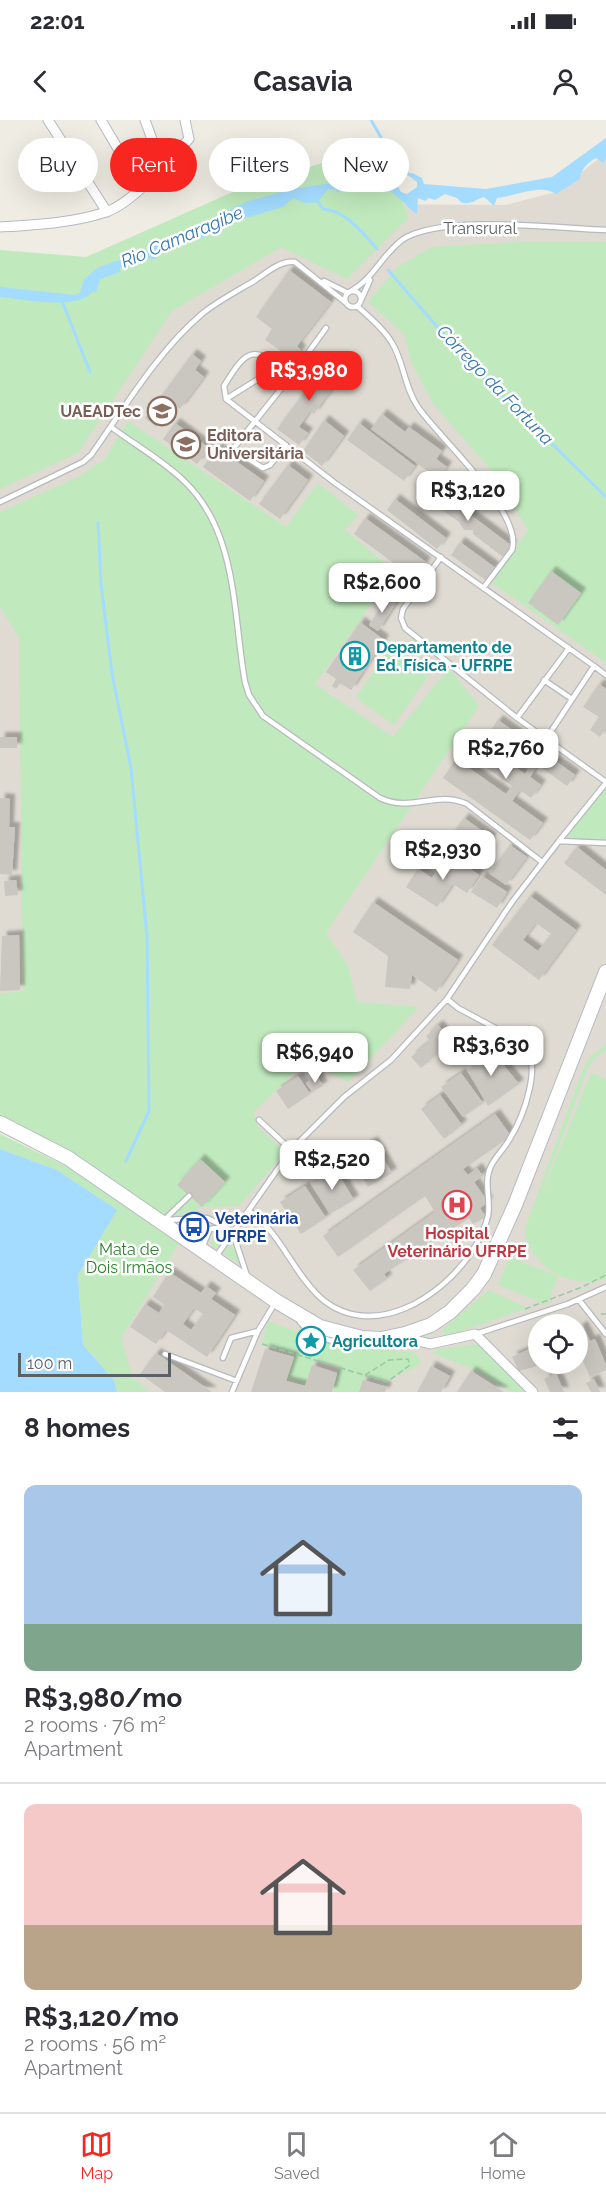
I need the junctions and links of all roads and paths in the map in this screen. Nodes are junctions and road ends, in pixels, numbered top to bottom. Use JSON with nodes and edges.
{"nodes":[{"id":1,"x":101,"y":120,"type":"edge"},
{"id":2,"x":146,"y":120,"type":"edge"},
{"id":3,"x":185,"y":120,"type":"edge"},
{"id":4,"x":52,"y":121,"type":"edge"},
{"id":5,"x":112,"y":138,"type":"edge"},
{"id":6,"x":152,"y":138,"type":"edge"},
{"id":7,"x":189,"y":138,"type":"edge"},
{"id":8,"x":135,"y":192,"type":"edge"},
{"id":9,"x":107,"y":212,"type":"junction"},
{"id":10,"x":0,"y":227,"type":"edge"},
{"id":11,"x":606,"y":230,"type":"edge"},
{"id":12,"x":311,"y":273,"type":"junction"},
{"id":13,"x":372,"y":274,"type":"junction"},
{"id":14,"x":349,"y":292,"type":"junction"},
{"id":15,"x":345,"y":302,"type":"junction"},
{"id":16,"x":358,"y":304,"type":"junction"},
{"id":17,"x":326,"y":328,"type":"dead end"},
{"id":18,"x":279,"y":366,"type":"junction"},
{"id":19,"x":292,"y":375,"type":"junction"},
{"id":20,"x":226,"y":399,"type":"junction"},
{"id":21,"x":255,"y":421,"type":"junction"},
{"id":22,"x":111,"y":427,"type":"junction"},
{"id":23,"x":286,"y":445,"type":"junction"},
{"id":24,"x":0,"y":501,"type":"edge"},
{"id":25,"x":441,"y":557,"type":"junction"},
{"id":26,"x":484,"y":587,"type":"junction"},
{"id":27,"x":569,"y":648,"type":"junction"},
{"id":28,"x":594,"y":666,"type":"junction"},
{"id":29,"x":606,"y":675,"type":"edge"},
{"id":30,"x":544,"y":680,"type":"junction"},
{"id":31,"x":572,"y":699,"type":"junction"},
{"id":32,"x":517,"y":718,"type":"junction"},
{"id":33,"x":546,"y":739,"type":"junction"},
{"id":34,"x":606,"y":783,"type":"edge"},
{"id":35,"x":559,"y":841,"type":"junction"},
{"id":36,"x":606,"y":843,"type":"edge"},
{"id":37,"x":542,"y":862,"type":"junction"},
{"id":38,"x":606,"y":972,"type":"edge"},
{"id":39,"x":447,"y":999,"type":"junction"},
{"id":40,"x":259,"y":1120,"type":"dead end"},
{"id":41,"x":0,"y":1123,"type":"edge"},
{"id":42,"x":291,"y":1150,"type":"junction"},
{"id":43,"x":189,"y":1196,"type":"dead end"},
{"id":44,"x":249,"y":1211,"type":"junction"},
{"id":45,"x":163,"y":1221,"type":"junction"},
{"id":46,"x":225,"y":1227,"type":"junction"},
{"id":47,"x":233,"y":1233,"type":"junction"},
{"id":48,"x":202,"y":1249,"type":"junction"},
{"id":49,"x":215,"y":1258,"type":"junction"},
{"id":50,"x":606,"y":1275,"type":"edge"},
{"id":51,"x":249,"y":1281,"type":"junction"},
{"id":52,"x":606,"y":1287,"type":"edge"},
{"id":53,"x":579,"y":1300,"type":"junction"},
{"id":54,"x":276,"y":1301,"type":"junction"},
{"id":55,"x":517,"y":1312,"type":"dead end"},
{"id":56,"x":601,"y":1314,"type":"dead end"},
{"id":57,"x":606,"y":1314,"type":"edge"},
{"id":58,"x":258,"y":1331,"type":"junction"},
{"id":59,"x":475,"y":1334,"type":"junction"},
{"id":60,"x":606,"y":1334,"type":"edge"},
{"id":61,"x":399,"y":1336,"type":"junction"},
{"id":62,"x":258,"y":1343,"type":"dead end"},
{"id":63,"x":165,"y":1354,"type":"dead end"},
{"id":64,"x":223,"y":1358,"type":"dead end"},
{"id":65,"x":365,"y":1375,"type":"junction"},
{"id":66,"x":237,"y":1381,"type":"junction"},
{"id":67,"x":232,"y":1392,"type":"edge"},
{"id":68,"x":533,"y":1392,"type":"edge"}],
"edges":[{"from":1,"to":5,"type":"street"},
{"from":2,"to":6,"type":"street"},
{"from":3,"to":7,"type":"street"},
{"from":4,"to":9,"type":"street"},
{"from":8,"to":9,"type":"street"},
{"from":9,"to":10,"type":"street"},
{"from":11,"to":13,"type":"lane","name":"Transrural"},
{"from":12,"to":14,"type":"lane"},
{"from":12,"to":15,"type":"lane"},
{"from":12,"to":22,"type":"lane"},
{"from":13,"to":14,"type":"lane","name":"Transrural"},
{"from":13,"to":16,"type":"lane","name":"Transrural"},
{"from":14,"to":15,"type":"lane"},
{"from":14,"to":16,"type":"lane"},
{"from":15,"to":16,"type":"lane"},
{"from":16,"to":26,"type":"lane"},
{"from":17,"to":19,"type":"lane"},
{"from":18,"to":19,"type":"lane"},
{"from":18,"to":20,"type":"lane"},
{"from":18,"to":20,"type":"lane"},
{"from":19,"to":21,"type":"lane"},
{"from":20,"to":21,"type":"lane"},
{"from":21,"to":23,"type":"lane"},
{"from":21,"to":23,"type":"lane"},
{"from":22,"to":24,"type":"lane"},
{"from":22,"to":37,"type":"lane"},
{"from":23,"to":25,"type":"lane"},
{"from":25,"to":26,"type":"lane"},
{"from":25,"to":32,"type":"lane"},
{"from":26,"to":27,"type":"lane"},
{"from":27,"to":28,"type":"lane"},
{"from":27,"to":30,"type":"lane"},
{"from":28,"to":29,"type":"lane"},
{"from":28,"to":31,"type":"lane"},
{"from":30,"to":31,"type":"lane"},
{"from":30,"to":32,"type":"lane"},
{"from":31,"to":33,"type":"lane"},
{"from":32,"to":33,"type":"lane"},
{"from":33,"to":34,"type":"lane"},
{"from":34,"to":35,"type":"lane"},
{"from":35,"to":36,"type":"lane"},
{"from":35,"to":37,"type":"lane"},
{"from":37,"to":39,"type":"lane"},
{"from":38,"to":61,"type":"main road"},
{"from":39,"to":42,"type":"lane"},
{"from":39,"to":44,"type":"lane"},
{"from":40,"to":42,"type":"lane"},
{"from":41,"to":45,"type":"main road"},
{"from":42,"to":44,"type":"lane"},
{"from":43,"to":45,"type":"lane"},
{"from":44,"to":47,"type":"lane"},
{"from":45,"to":46,"type":"lane"},
{"from":45,"to":48,"type":"main road"},
{"from":46,"to":47,"type":"lane"},
{"from":46,"to":48,"type":"lane"},
{"from":47,"to":49,"type":"lane"},
{"from":47,"to":51,"type":"lane"},
{"from":48,"to":49,"type":"main road"},
{"from":49,"to":51,"type":"main road"},
{"from":50,"to":55,"type":"path"},
{"from":51,"to":54,"type":"main road"},
{"from":52,"to":53,"type":"lane"},
{"from":53,"to":59,"type":"lane"},
{"from":53,"to":60,"type":"lane"},
{"from":54,"to":58,"type":"lane"},
{"from":54,"to":61,"type":"main road"},
{"from":56,"to":57,"type":"path"},
{"from":58,"to":64,"type":"lane"},
{"from":58,"to":66,"type":"lane"},
{"from":59,"to":61,"type":"street"},
{"from":59,"to":68,"type":"street"},
{"from":62,"to":65,"type":"path"},
{"from":63,"to":66,"type":"lane"},
{"from":65,"to":65,"type":"path"},
{"from":66,"to":67,"type":"lane"}]}
